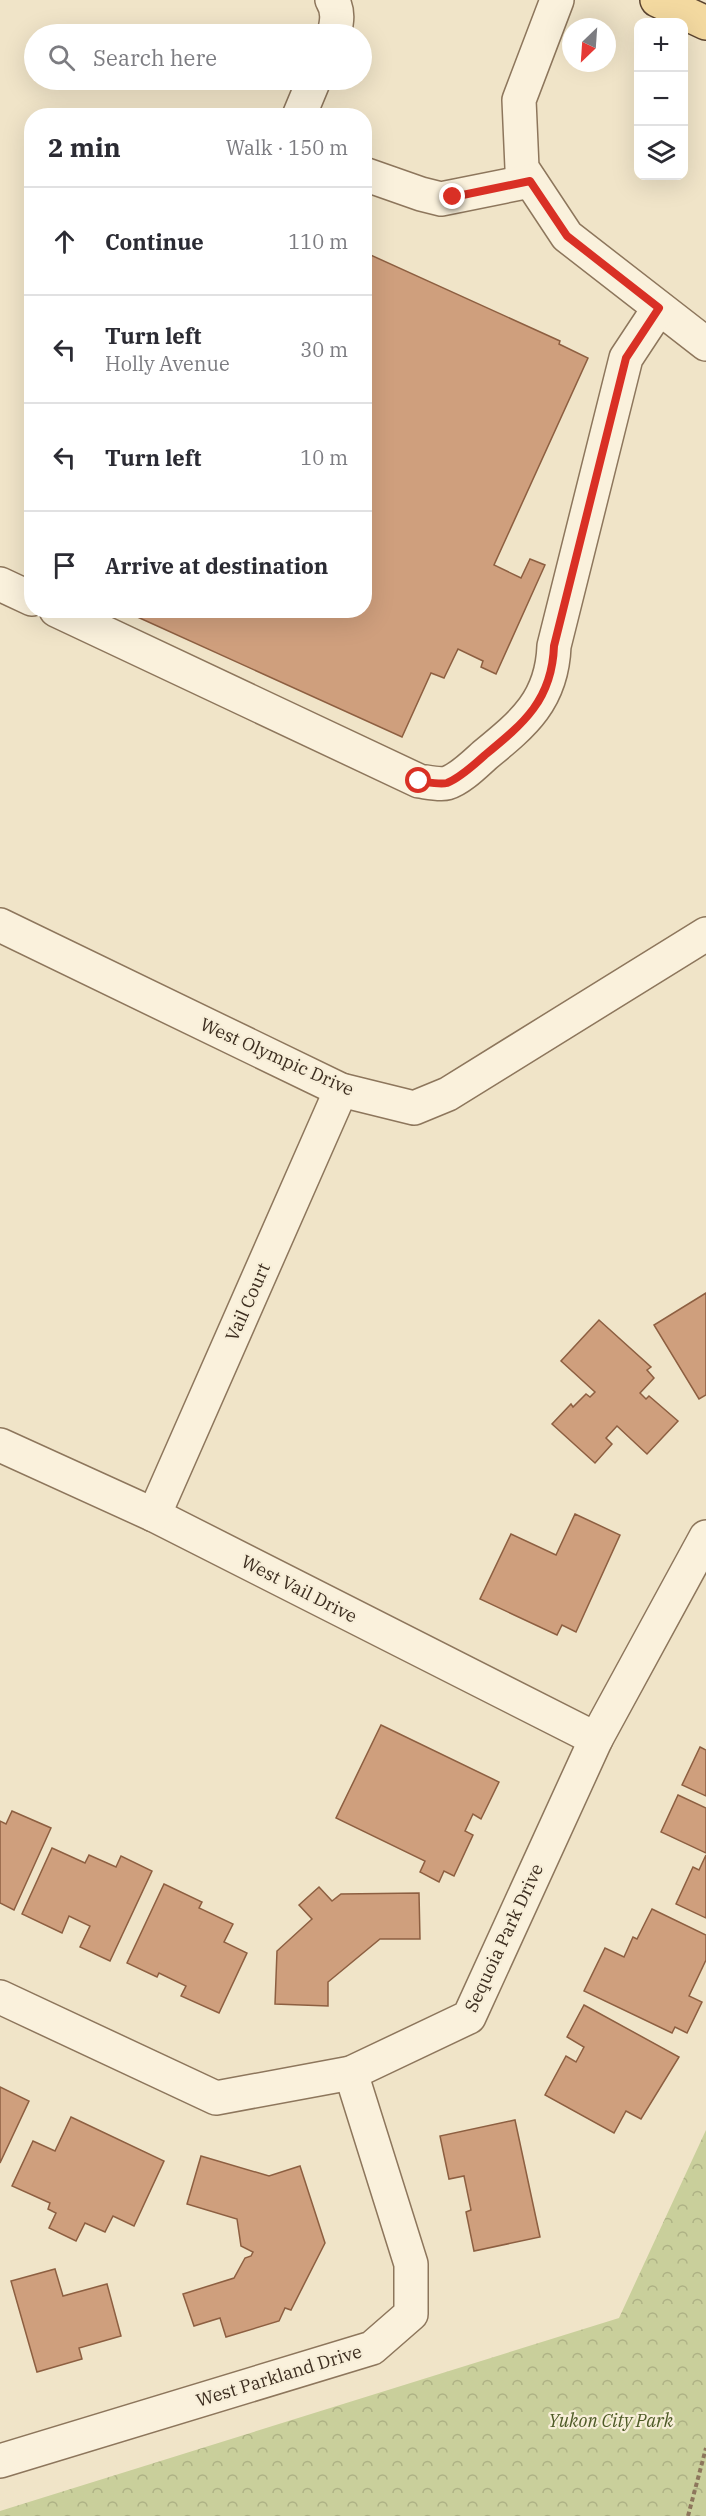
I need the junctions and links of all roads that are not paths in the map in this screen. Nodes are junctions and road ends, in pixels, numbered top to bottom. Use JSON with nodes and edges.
{"nodes":[{"id":1,"x":332,"y":0,"type":"edge"},
{"id":2,"x":557,"y":0,"type":"edge"},
{"id":3,"x":657,"y":0,"type":"edge"},
{"id":4,"x":336,"y":24,"type":"edge"},
{"id":5,"x":706,"y":24,"type":"edge"},
{"id":6,"x":310,"y":90,"type":"edge"},
{"id":7,"x":302,"y":108,"type":"edge"},
{"id":8,"x":372,"y":177,"type":"edge"},
{"id":9,"x":530,"y":181,"type":"junction"},
{"id":10,"x":659,"y":308,"type":"junction"},
{"id":11,"x":706,"y":344,"type":"edge"},
{"id":12,"x":0,"y":584,"type":"edge"},
{"id":13,"x":24,"y":595,"type":"edge"},
{"id":14,"x":74,"y":618,"type":"edge"},
{"id":15,"x":0,"y":925,"type":"edge"},
{"id":16,"x":706,"y":934,"type":"edge"},
{"id":17,"x":341,"y":1090,"type":"junction"},
{"id":18,"x":0,"y":1445,"type":"edge"},
{"id":19,"x":154,"y":1515,"type":"junction"},
{"id":20,"x":706,"y":1537,"type":"edge"},
{"id":21,"x":596,"y":1739,"type":"junction"},
{"id":22,"x":0,"y":1997,"type":"edge"},
{"id":23,"x":351,"y":2073,"type":"junction"},
{"id":24,"x":0,"y":2461,"type":"edge"}],
"edges":[{"from":1,"to":4,"type":"street"},
{"from":2,"to":9,"type":"street"},
{"from":3,"to":5,"type":"main road"},
{"from":6,"to":7,"type":"street"},
{"from":8,"to":9,"type":"street"},
{"from":9,"to":10,"type":"street"},
{"from":10,"to":11,"type":"street"},
{"from":10,"to":14,"type":"street"},
{"from":12,"to":13,"type":"street"},
{"from":15,"to":17,"type":"street","name":"West Olympic Drive"},
{"from":16,"to":17,"type":"street","name":"West Olympic Drive"},
{"from":17,"to":19,"type":"street","name":"Vail Court"},
{"from":18,"to":19,"type":"street","name":"West Vail Drive"},
{"from":19,"to":21,"type":"street","name":"West Vail Drive"},
{"from":20,"to":21,"type":"street","name":"Sequoia Park Drive"},
{"from":21,"to":23,"type":"street","name":"Sequoia Park Drive"},
{"from":22,"to":23,"type":"street","name":"Sequoia Park Drive"},
{"from":23,"to":24,"type":"street","name":"West Parkland Drive"}]}
